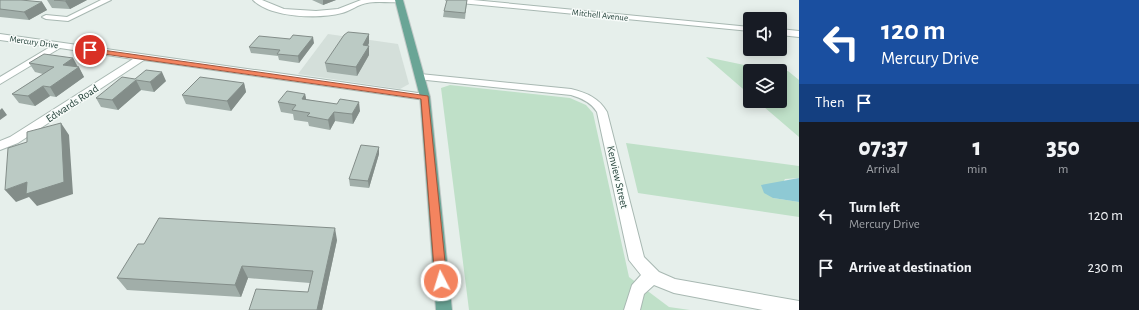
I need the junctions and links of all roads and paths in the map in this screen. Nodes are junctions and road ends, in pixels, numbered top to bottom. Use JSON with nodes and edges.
{"nodes":[{"id":1,"x":107,"y":0,"type":"edge"},
{"id":2,"x":257,"y":0,"type":"edge"},
{"id":3,"x":367,"y":0,"type":"edge"},
{"id":4,"x":398,"y":0,"type":"edge"},
{"id":5,"x":450,"y":0,"type":"edge"},
{"id":6,"x":46,"y":17,"type":"dead end"},
{"id":7,"x":743,"y":28,"type":"edge"},
{"id":8,"x":787,"y":33,"type":"edge"},
{"id":9,"x":799,"y":34,"type":"edge"},
{"id":10,"x":0,"y":37,"type":"edge"},
{"id":11,"x":59,"y":45,"type":"junction"},
{"id":12,"x":142,"y":57,"type":"junction"},
{"id":13,"x":420,"y":77,"type":"junction"},
{"id":14,"x":0,"y":81,"type":"edge"},
{"id":15,"x":425,"y":97,"type":"junction"},
{"id":16,"x":0,"y":146,"type":"edge"},
{"id":17,"x":653,"y":277,"type":"junction"},
{"id":18,"x":799,"y":309,"type":"edge"},
{"id":19,"x":444,"y":310,"type":"edge"},
{"id":20,"x":632,"y":310,"type":"edge"}],
"edges":[{"from":1,"to":6,"type":"street"},
{"from":2,"to":3,"type":"street"},
{"from":3,"to":4,"type":"street"},
{"from":4,"to":13,"type":"main road"},
{"from":5,"to":7,"type":"street","name":"Mitchell Avenue"},
{"from":8,"to":9,"type":"street"},
{"from":10,"to":11,"type":"street","name":"Mercury Drive"},
{"from":11,"to":12,"type":"street","name":"Mercury Drive"},
{"from":11,"to":14,"type":"street"},
{"from":12,"to":15,"type":"street","name":"Mercury Drive"},
{"from":12,"to":16,"type":"street","name":"Edwards Road"},
{"from":13,"to":15,"type":"main road"},
{"from":13,"to":17,"type":"street","name":"Kenview Street"},
{"from":15,"to":19,"type":"main road"},
{"from":17,"to":18,"type":"street","name":"Kenview Street"},
{"from":17,"to":20,"type":"street"}]}
